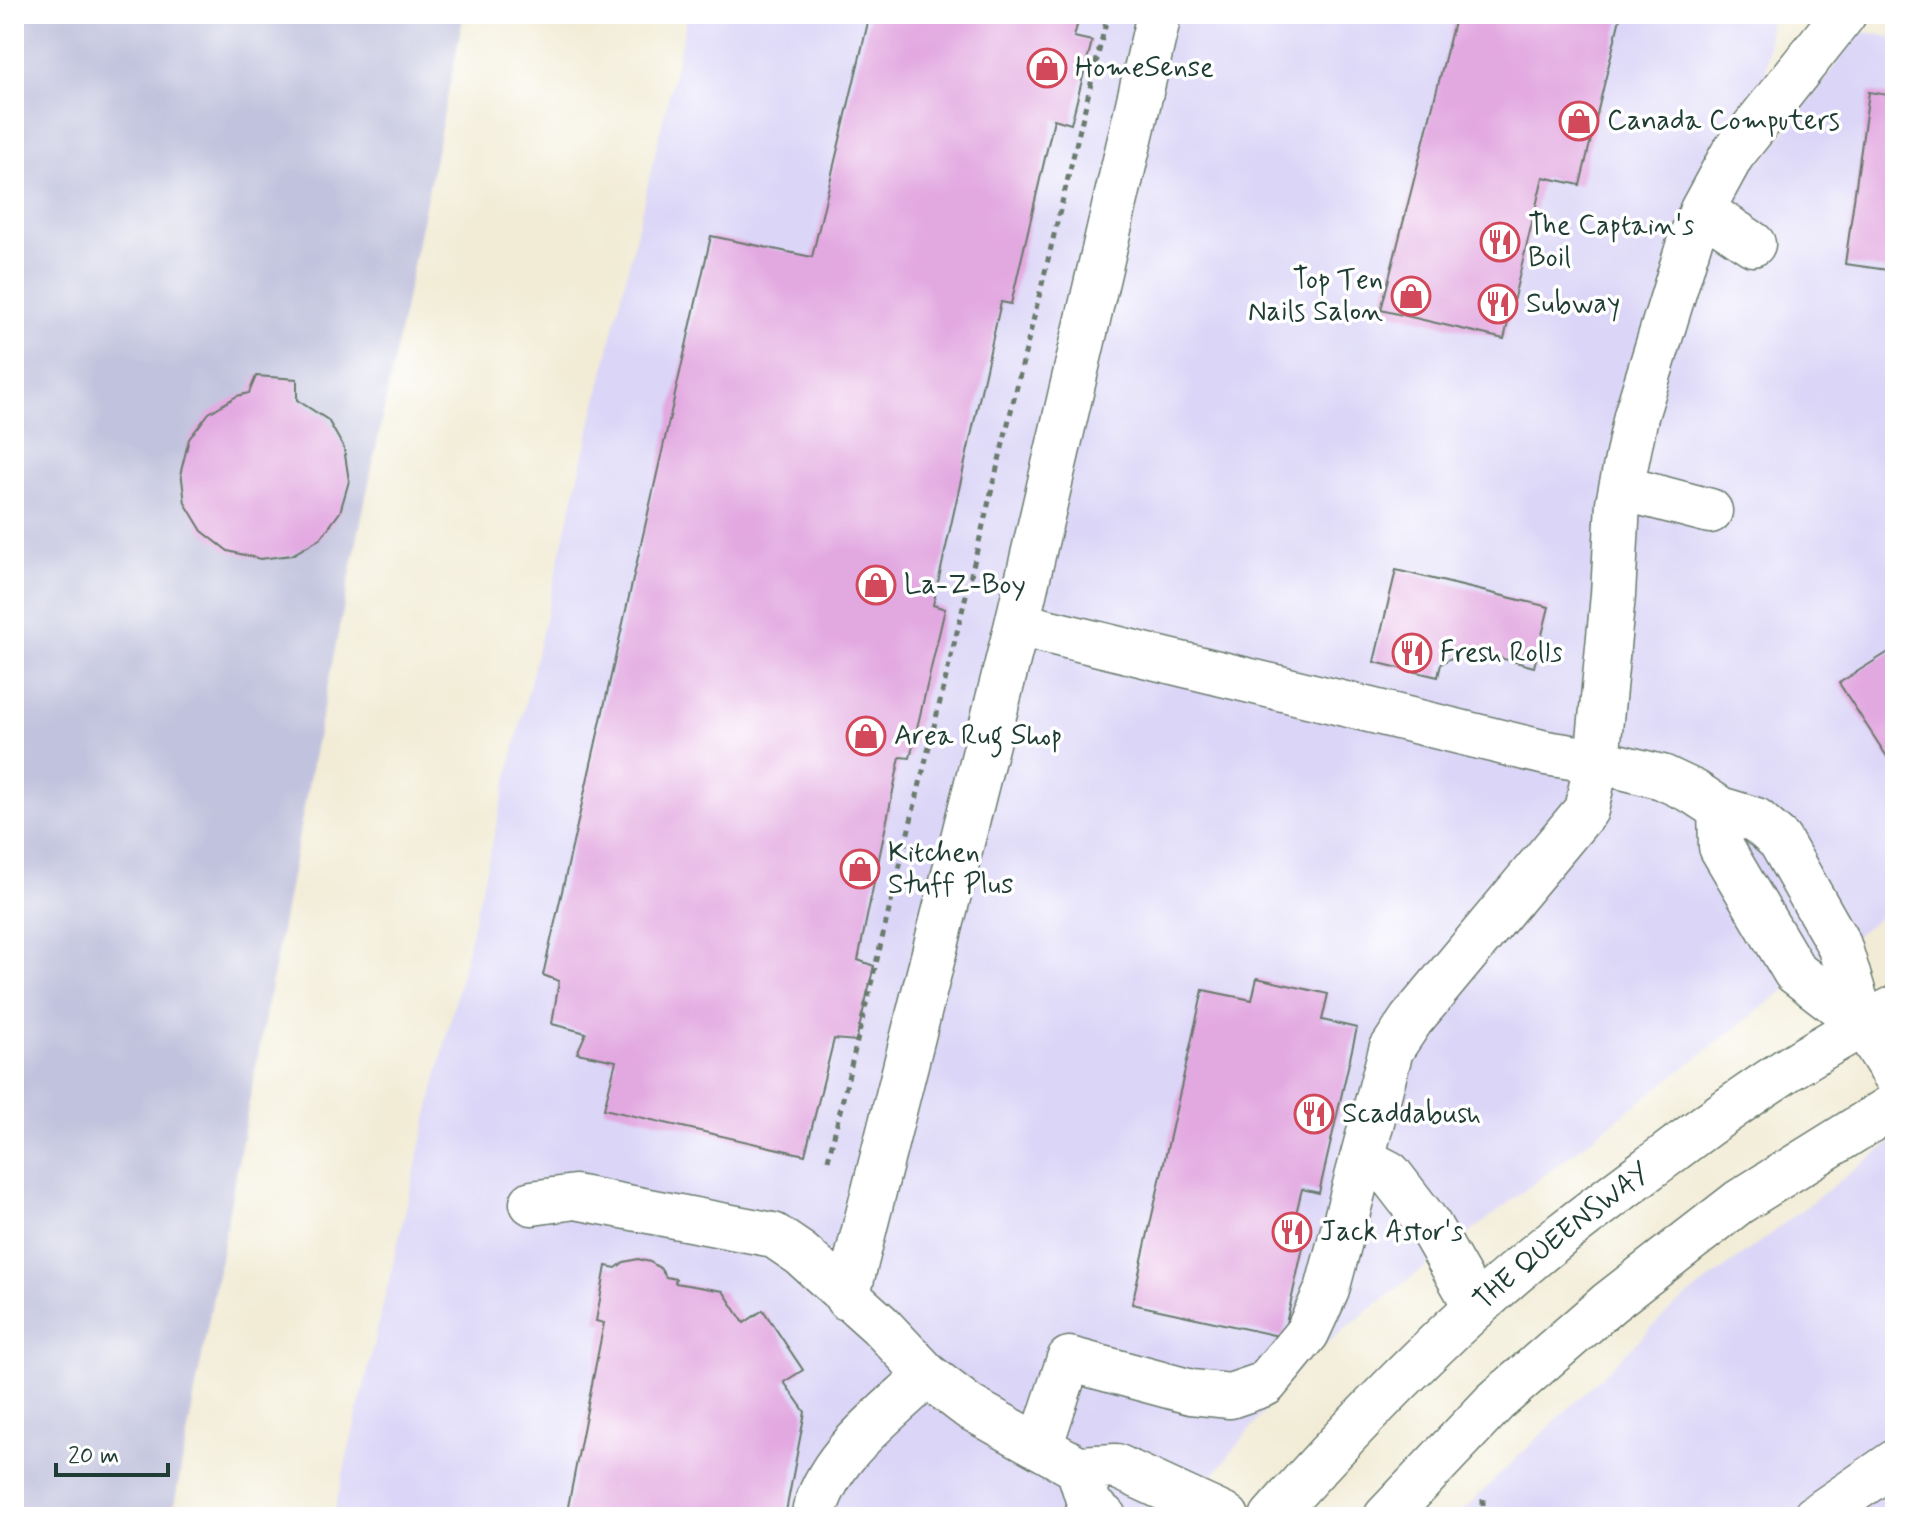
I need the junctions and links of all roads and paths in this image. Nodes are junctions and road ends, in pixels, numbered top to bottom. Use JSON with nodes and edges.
{"nodes":[{"id":1,"x":1108,"y":14,"type":"edge"},
{"id":2,"x":1157,"y":14,"type":"edge"},
{"id":3,"x":1844,"y":14,"type":"edge"},
{"id":4,"x":1702,"y":210,"type":"junction"},
{"id":5,"x":1753,"y":244,"type":"dead end"},
{"id":6,"x":1622,"y":488,"type":"junction"},
{"id":7,"x":1710,"y":511,"type":"dead end"},
{"id":8,"x":1017,"y":624,"type":"junction"},
{"id":9,"x":1597,"y":761,"type":"junction"},
{"id":10,"x":1879,"y":1016,"type":"edge"},
{"id":11,"x":1895,"y":1075,"type":"edge"},
{"id":12,"x":1895,"y":1105,"type":"edge"},
{"id":13,"x":1362,"y":1159,"type":"junction"},
{"id":14,"x":828,"y":1160,"type":"dead end"},
{"id":15,"x":532,"y":1203,"type":"dead end"},
{"id":16,"x":847,"y":1298,"type":"junction"},
{"id":17,"x":1476,"y":1307,"type":"junction"},
{"id":18,"x":927,"y":1375,"type":"junction"},
{"id":19,"x":1040,"y":1447,"type":"junction"},
{"id":20,"x":1895,"y":1462,"type":"edge"},
{"id":21,"x":1078,"y":1468,"type":"junction"},
{"id":22,"x":1483,"y":1499,"type":"dead end"},
{"id":23,"x":813,"y":1517,"type":"edge"},
{"id":24,"x":1104,"y":1517,"type":"edge"},
{"id":25,"x":1227,"y":1517,"type":"edge"},
{"id":26,"x":1272,"y":1517,"type":"edge"},
{"id":27,"x":1386,"y":1517,"type":"edge"},
{"id":28,"x":1483,"y":1517,"type":"edge"},
{"id":29,"x":1815,"y":1517,"type":"edge"}],
"edges":[{"from":1,"to":14,"type":"path"},
{"from":2,"to":8,"type":"main road"},
{"from":3,"to":4,"type":"main road"},
{"from":4,"to":5,"type":"main road"},
{"from":4,"to":6,"type":"main road"},
{"from":6,"to":7,"type":"main road"},
{"from":6,"to":9,"type":"main road"},
{"from":8,"to":9,"type":"main road"},
{"from":8,"to":16,"type":"main road"},
{"from":9,"to":10,"type":"main road"},
{"from":9,"to":13,"type":"main road"},
{"from":10,"to":11,"type":"main road"},
{"from":10,"to":17,"type":"main road","name":"THE QUEENSWAY"},
{"from":12,"to":27,"type":"main road"},
{"from":13,"to":17,"type":"main road"},
{"from":13,"to":19,"type":"main road"},
{"from":15,"to":16,"type":"main road"},
{"from":16,"to":18,"type":"main road"},
{"from":17,"to":26,"type":"main road","name":"THE QUEENSWAY"},
{"from":18,"to":19,"type":"main road"},
{"from":18,"to":23,"type":"main road"},
{"from":19,"to":21,"type":"main road"},
{"from":20,"to":29,"type":"main road"},
{"from":21,"to":24,"type":"main road"},
{"from":21,"to":25,"type":"main road"},
{"from":22,"to":28,"type":"path"}]}
